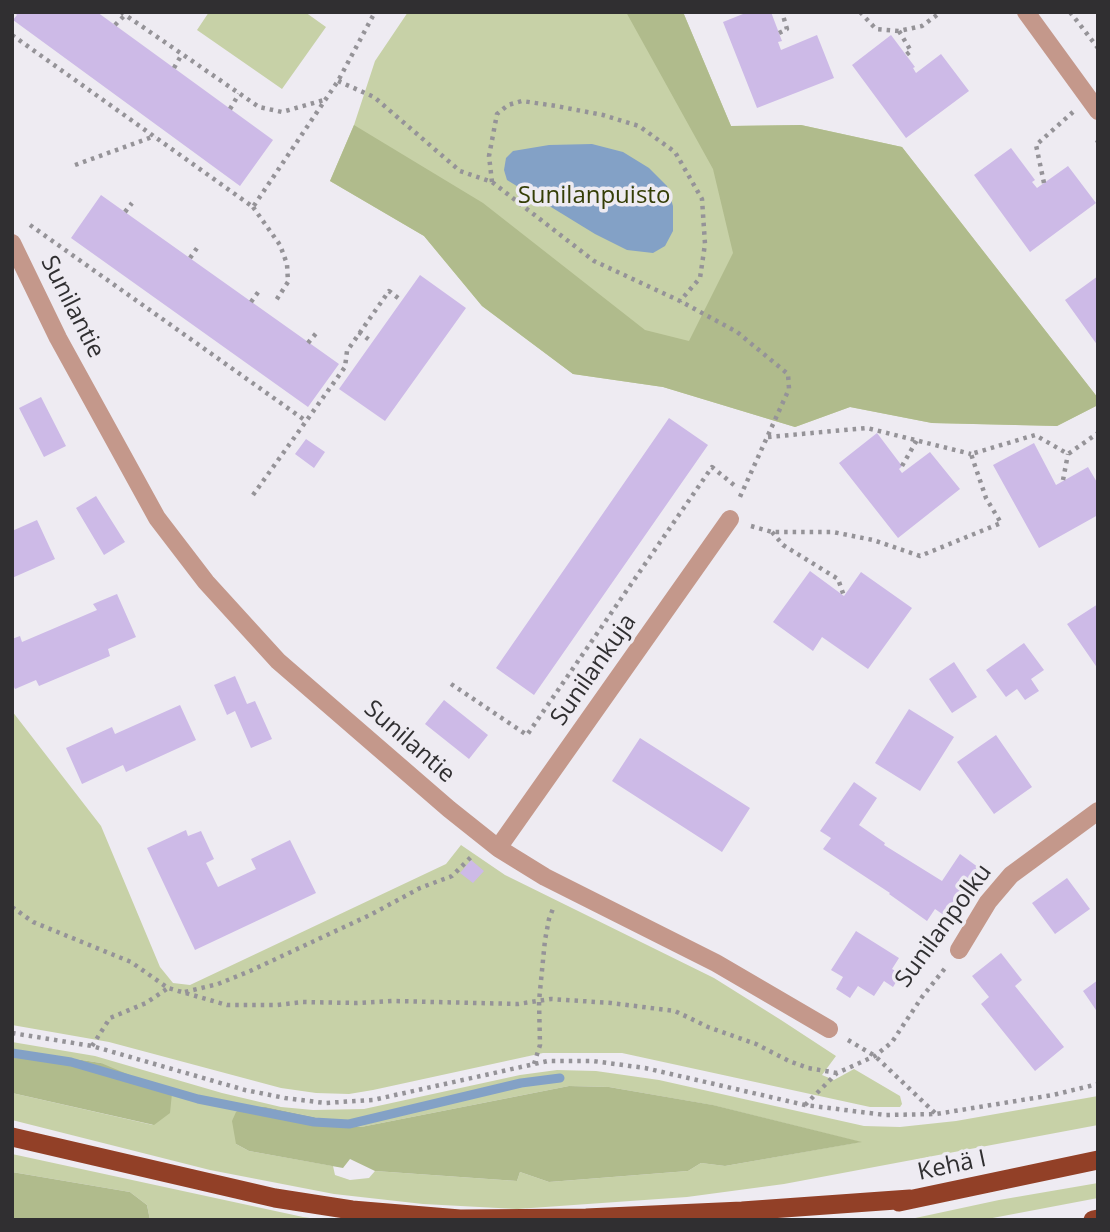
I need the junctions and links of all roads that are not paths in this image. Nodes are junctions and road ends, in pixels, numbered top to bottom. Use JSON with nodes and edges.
{"nodes":[{"id":1,"x":1027,"y":12,"type":"edge"},
{"id":2,"x":1092,"y":92,"type":"edge"},
{"id":3,"x":1098,"y":111,"type":"edge"},
{"id":4,"x":12,"y":243,"type":"edge"},
{"id":5,"x":730,"y":519,"type":"road end"},
{"id":6,"x":1098,"y":811,"type":"edge"},
{"id":7,"x":492,"y":843,"type":"junction"},
{"id":8,"x":959,"y":950,"type":"road end"},
{"id":9,"x":829,"y":1029,"type":"road end"},
{"id":10,"x":12,"y":1137,"type":"edge"},
{"id":11,"x":1098,"y":1160,"type":"edge"},
{"id":12,"x":911,"y":1199,"type":"junction"},
{"id":13,"x":816,"y":1220,"type":"edge"}],
"edges":[{"from":1,"to":2,"type":"street"},
{"from":2,"to":3,"type":"street"},
{"from":4,"to":7,"type":"street","name":"Sunilantie"},
{"from":5,"to":7,"type":"street","name":"Sunilankuja"},
{"from":6,"to":8,"type":"street","name":"Sunilanpolku"},
{"from":7,"to":9,"type":"street","name":"Sunilantie"},
{"from":10,"to":12,"type":"highway"},
{"from":11,"to":12,"type":"highway","name":"Kehä I"},
{"from":12,"to":13,"type":"highway","name":"Kehä I"}]}
